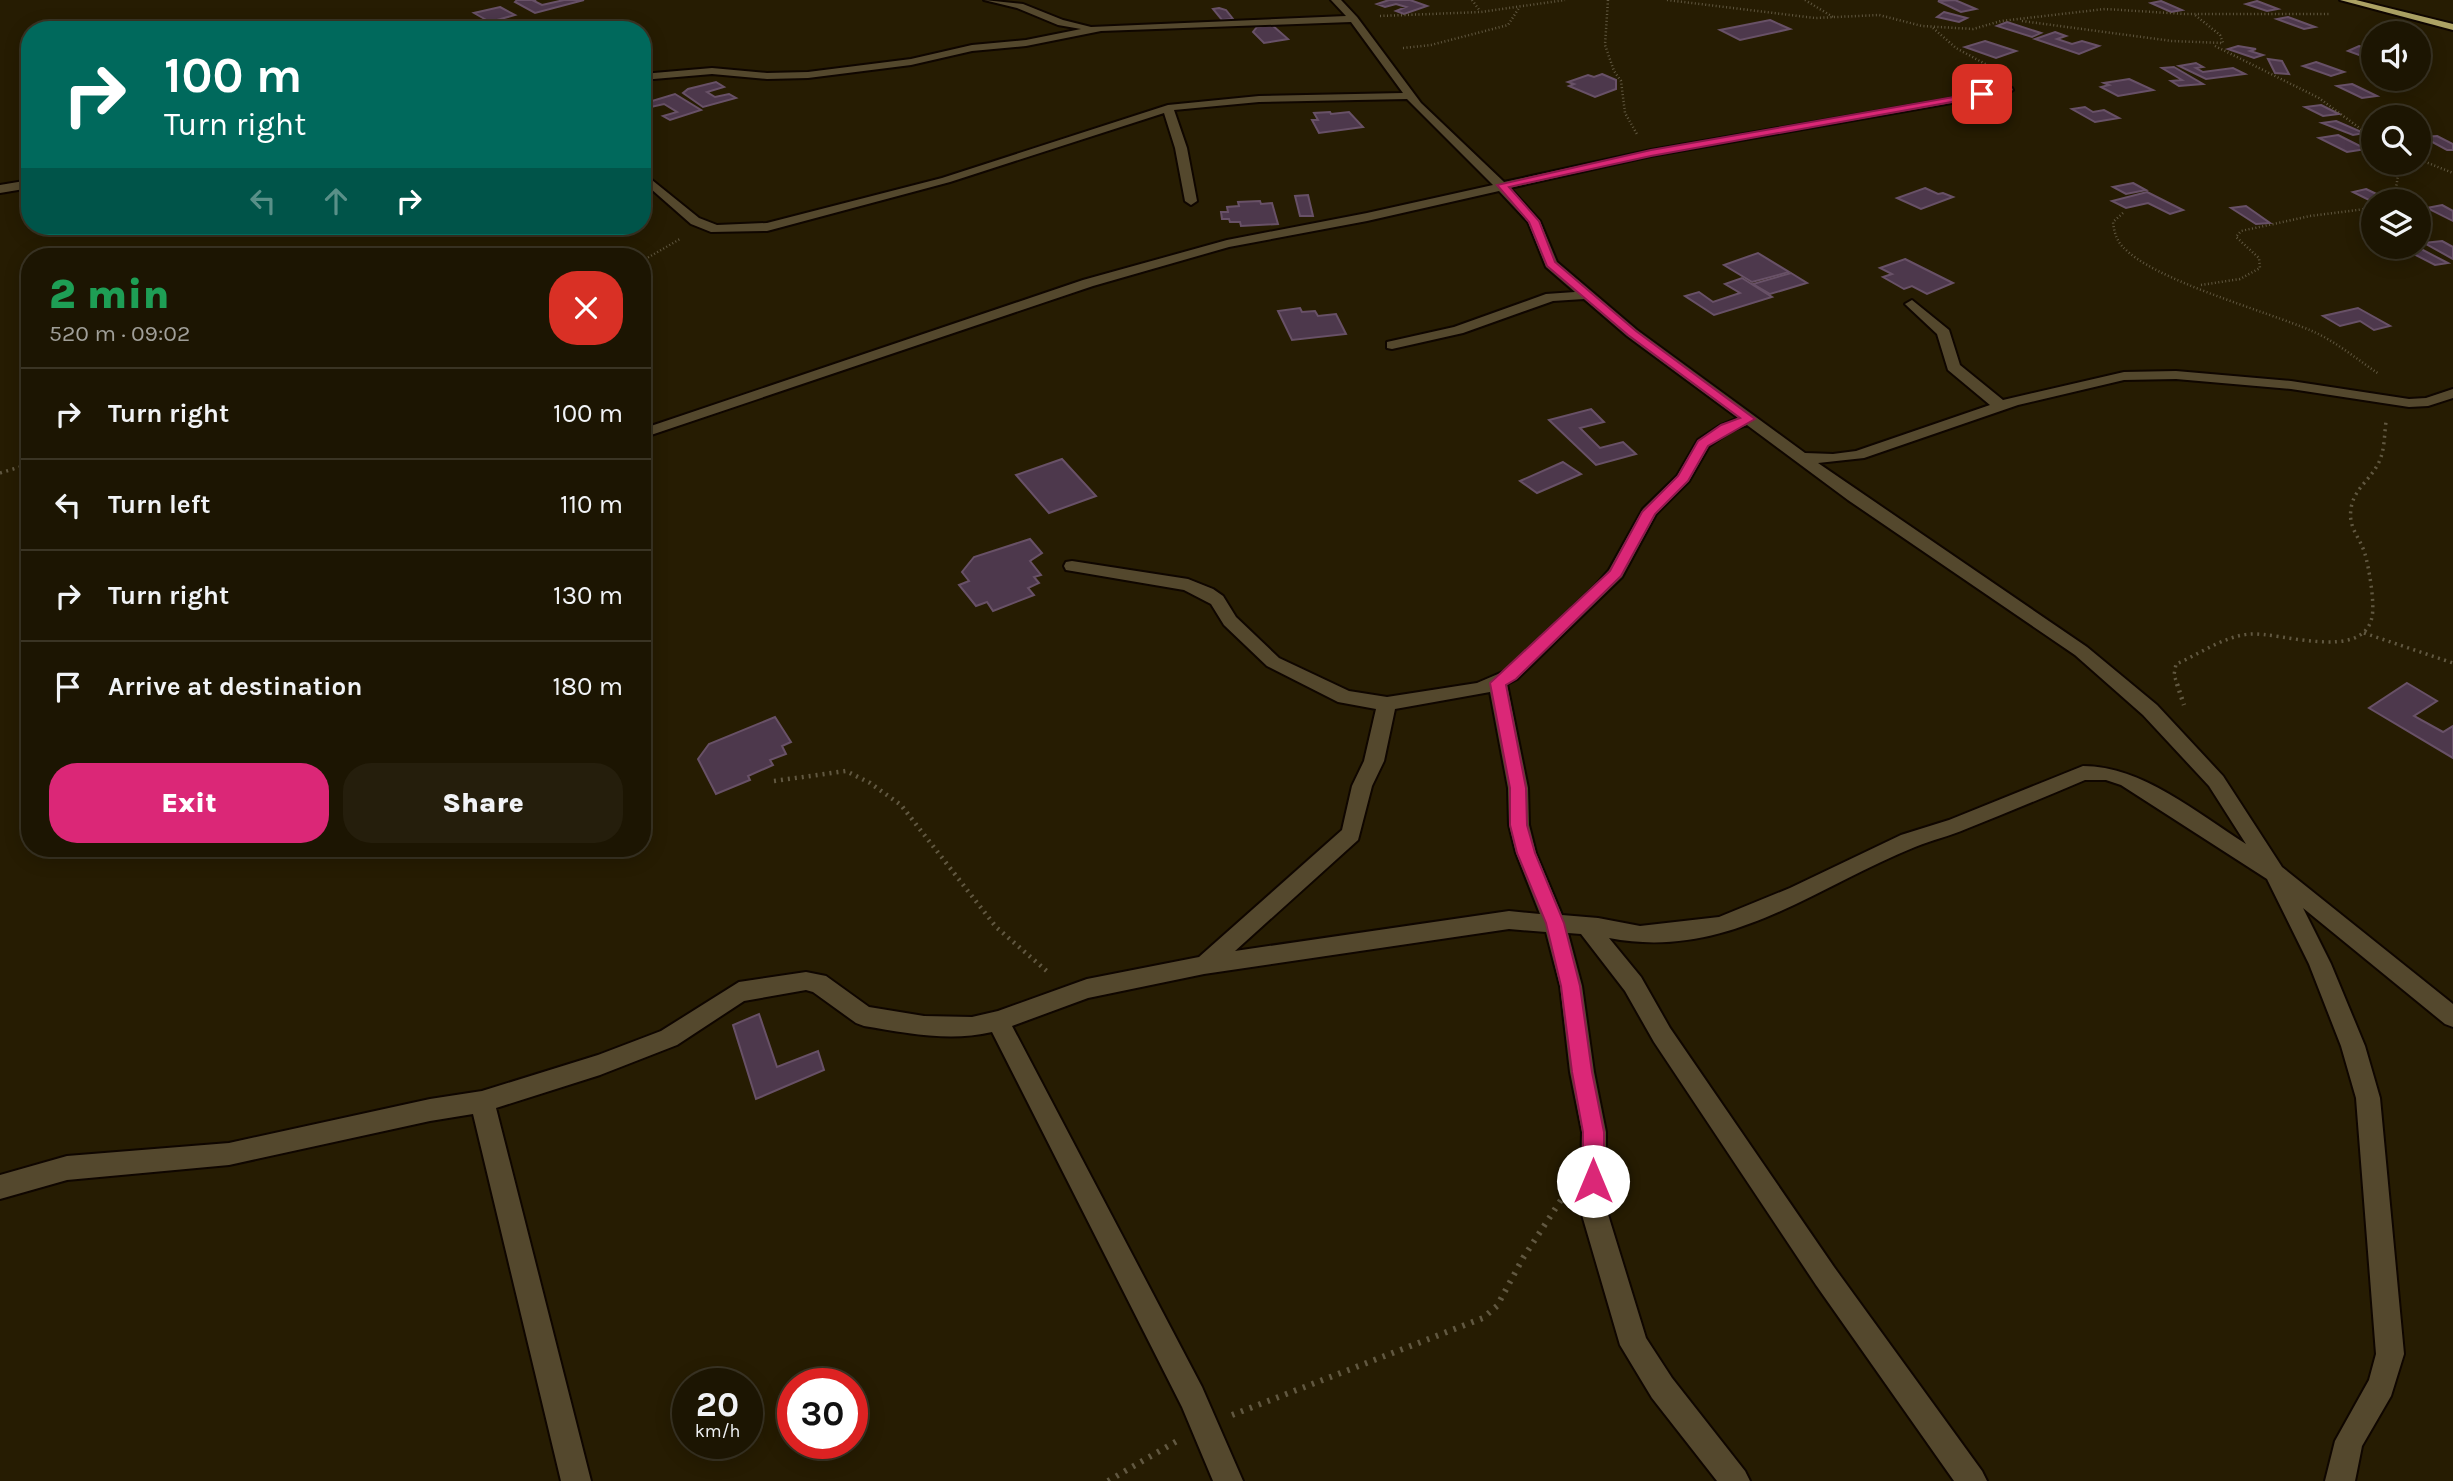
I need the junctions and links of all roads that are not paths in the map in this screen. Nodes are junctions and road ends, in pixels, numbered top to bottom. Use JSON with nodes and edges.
{"nodes":[{"id":1,"x":989,"y":0,"type":"edge"},
{"id":2,"x":1336,"y":0,"type":"edge"},
{"id":3,"x":2345,"y":0,"type":"edge"},
{"id":4,"x":1354,"y":19,"type":"junction"},
{"id":5,"x":2453,"y":27,"type":"edge"},
{"id":6,"x":1101,"y":28,"type":"junction"},
{"id":7,"x":651,"y":76,"type":"edge"},
{"id":8,"x":2008,"y":90,"type":"road end"},
{"id":9,"x":1411,"y":96,"type":"junction"},
{"id":10,"x":1168,"y":108,"type":"junction"},
{"id":11,"x":651,"y":182,"type":"edge"},
{"id":12,"x":1502,"y":185,"type":"junction"},
{"id":13,"x":21,"y":186,"type":"edge"},
{"id":14,"x":0,"y":189,"type":"edge"},
{"id":15,"x":1191,"y":201,"type":"dead end"},
{"id":16,"x":1586,"y":295,"type":"junction"},
{"id":17,"x":1912,"y":304,"type":"dead end"},
{"id":18,"x":1392,"y":345,"type":"dead end"},
{"id":19,"x":2453,"y":393,"type":"edge"},
{"id":20,"x":2001,"y":406,"type":"junction"},
{"id":21,"x":1749,"y":419,"type":"junction"},
{"id":22,"x":651,"y":431,"type":"edge"},
{"id":23,"x":1804,"y":458,"type":"junction"},
{"id":24,"x":1072,"y":566,"type":"dead end"},
{"id":25,"x":1498,"y":683,"type":"junction"},
{"id":26,"x":1387,"y":704,"type":"junction"},
{"id":27,"x":2275,"y":873,"type":"junction"},
{"id":28,"x":1555,"y":923,"type":"junction"},
{"id":29,"x":1587,"y":926,"type":"junction"},
{"id":30,"x":1204,"y":965,"type":"junction"},
{"id":31,"x":2453,"y":1017,"type":"edge"},
{"id":32,"x":998,"y":1021,"type":"junction"},
{"id":33,"x":482,"y":1102,"type":"junction"},
{"id":34,"x":0,"y":1187,"type":"edge"},
{"id":35,"x":576,"y":1481,"type":"edge"},
{"id":36,"x":1228,"y":1481,"type":"edge"},
{"id":37,"x":1735,"y":1481,"type":"edge"},
{"id":38,"x":1972,"y":1481,"type":"edge"},
{"id":39,"x":2340,"y":1481,"type":"edge"}],
"edges":[{"from":1,"to":6,"type":"street"},
{"from":2,"to":4,"type":"street"},
{"from":3,"to":5,"type":"highway"},
{"from":4,"to":6,"type":"street"},
{"from":4,"to":9,"type":"street"},
{"from":6,"to":7,"type":"street"},
{"from":8,"to":12,"type":"street"},
{"from":9,"to":10,"type":"street"},
{"from":9,"to":12,"type":"street"},
{"from":10,"to":11,"type":"street"},
{"from":10,"to":15,"type":"street"},
{"from":12,"to":16,"type":"street"},
{"from":12,"to":22,"type":"street"},
{"from":13,"to":14,"type":"street"},
{"from":16,"to":18,"type":"street"},
{"from":16,"to":21,"type":"street"},
{"from":17,"to":20,"type":"street"},
{"from":19,"to":20,"type":"street"},
{"from":20,"to":23,"type":"street"},
{"from":21,"to":23,"type":"street"},
{"from":21,"to":25,"type":"street"},
{"from":23,"to":27,"type":"street"},
{"from":24,"to":26,"type":"street"},
{"from":25,"to":26,"type":"street"},
{"from":25,"to":28,"type":"street"},
{"from":26,"to":30,"type":"street"},
{"from":27,"to":29,"type":"street"},
{"from":27,"to":31,"type":"street"},
{"from":27,"to":39,"type":"street"},
{"from":28,"to":29,"type":"street"},
{"from":28,"to":30,"type":"street"},
{"from":28,"to":37,"type":"street"},
{"from":29,"to":38,"type":"street"},
{"from":30,"to":32,"type":"street"},
{"from":32,"to":33,"type":"street"},
{"from":32,"to":36,"type":"street"},
{"from":33,"to":34,"type":"street"},
{"from":33,"to":35,"type":"street"}]}
